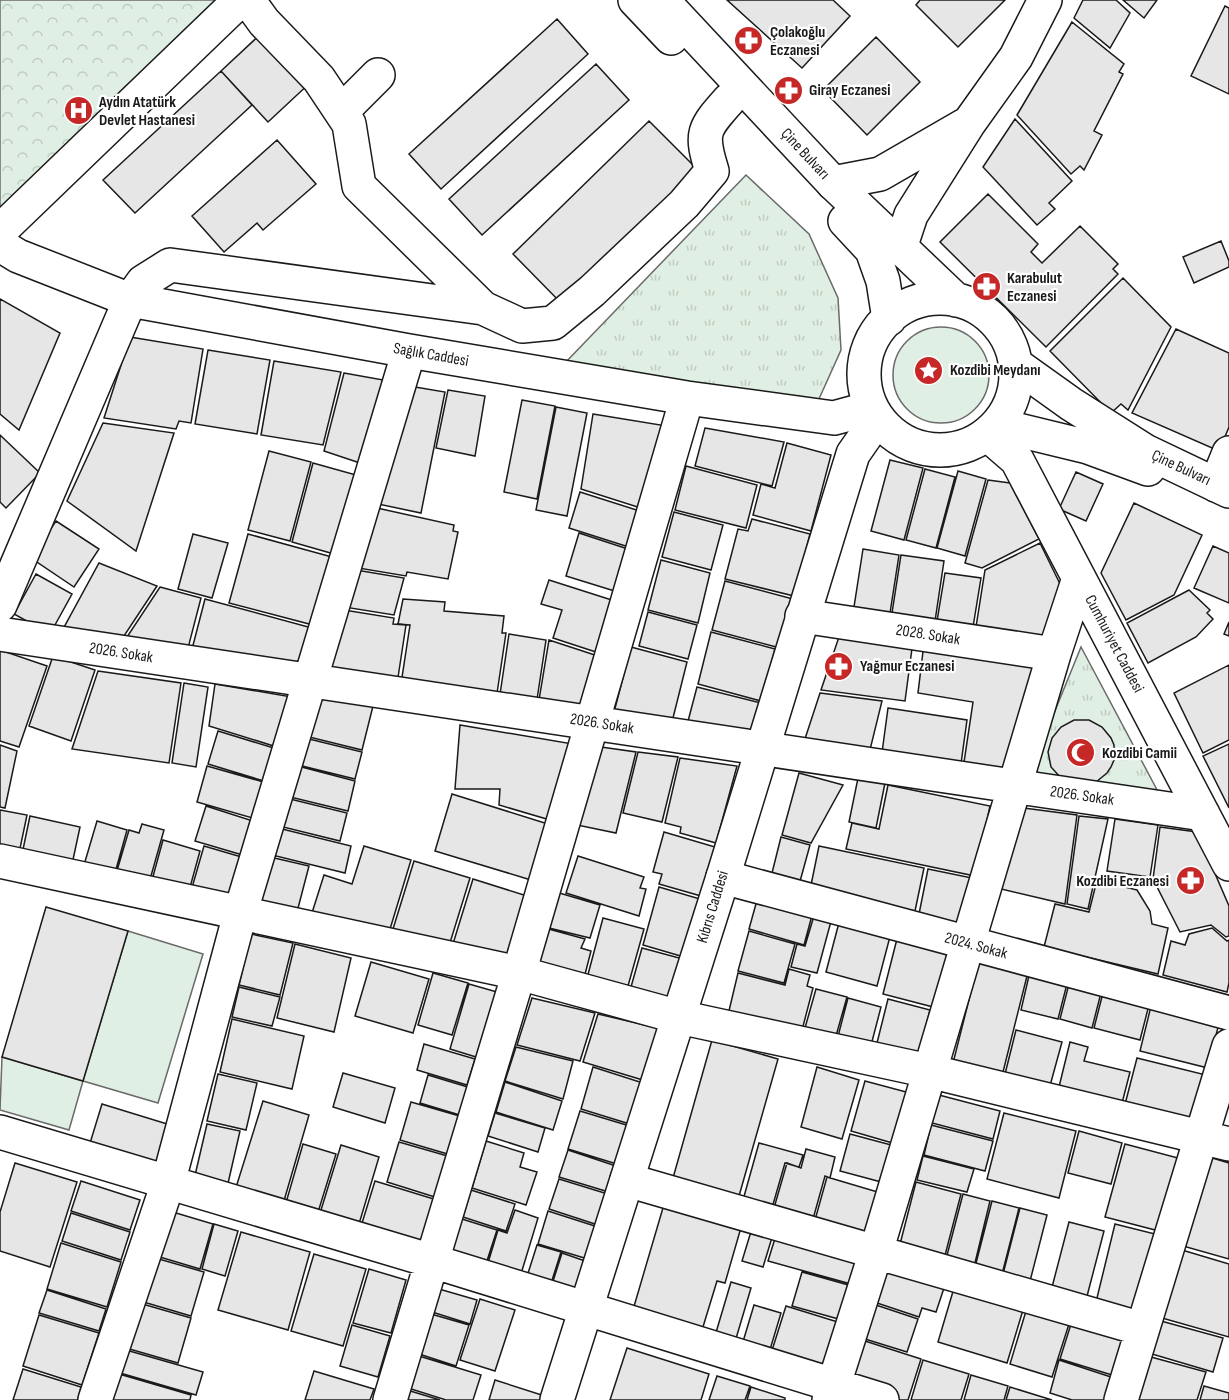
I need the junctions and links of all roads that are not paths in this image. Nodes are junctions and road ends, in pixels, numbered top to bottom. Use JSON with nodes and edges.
{"nodes":[{"id":1,"x":240,"y":0,"type":"edge"},
{"id":2,"x":248,"y":0,"type":"edge"},
{"id":3,"x":635,"y":0,"type":"edge"},
{"id":4,"x":662,"y":0,"type":"edge"},
{"id":5,"x":1045,"y":0,"type":"edge"},
{"id":6,"x":378,"y":75,"type":"dead end"},
{"id":7,"x":729,"y":100,"type":"junction"},
{"id":8,"x":341,"y":112,"type":"junction"},
{"id":9,"x":969,"y":123,"type":"junction"},
{"id":10,"x":833,"y":183,"type":"junction"},
{"id":11,"x":0,"y":231,"type":"edge"},
{"id":12,"x":0,"y":245,"type":"edge"},
{"id":13,"x":900,"y":248,"type":"junction"},
{"id":14,"x":130,"y":300,"type":"junction"},
{"id":15,"x":956,"y":300,"type":"junction"},
{"id":16,"x":483,"y":308,"type":"junction"},
{"id":17,"x":889,"y":319,"type":"junction"},
{"id":18,"x":409,"y":351,"type":"junction"},
{"id":19,"x":1015,"y":364,"type":"junction"},
{"id":20,"x":687,"y":398,"type":"junction"},
{"id":21,"x":879,"y":419,"type":"junction"},
{"id":22,"x":992,"y":430,"type":"junction"},
{"id":23,"x":1229,"y":453,"type":"edge"},
{"id":24,"x":1224,"y":493,"type":"edge"},
{"id":25,"x":1079,"y":578,"type":"junction"},
{"id":26,"x":0,"y":605,"type":"edge"},
{"id":27,"x":809,"y":616,"type":"junction"},
{"id":28,"x":0,"y":634,"type":"edge"},
{"id":29,"x":1054,"y":654,"type":"junction"},
{"id":30,"x":310,"y":682,"type":"junction"},
{"id":31,"x":593,"y":723,"type":"junction"},
{"id":32,"x":771,"y":751,"type":"junction"},
{"id":33,"x":1015,"y":786,"type":"junction"},
{"id":34,"x":1220,"y":838,"type":"edge"},
{"id":35,"x":0,"y":861,"type":"edge"},
{"id":36,"x":732,"y":879,"type":"junction"},
{"id":37,"x":240,"y":914,"type":"junction"},
{"id":38,"x":967,"y":943,"type":"junction"},
{"id":39,"x":519,"y":973,"type":"junction"},
{"id":40,"x":1229,"y":1013,"type":"edge"},
{"id":41,"x":688,"y":1019,"type":"junction"},
{"id":42,"x":1229,"y":1046,"type":"edge"},
{"id":43,"x":929,"y":1071,"type":"junction"},
{"id":44,"x":0,"y":1132,"type":"edge"},
{"id":45,"x":1215,"y":1141,"type":"edge"},
{"id":46,"x":636,"y":1182,"type":"junction"},
{"id":47,"x":168,"y":1183,"type":"junction"},
{"id":48,"x":876,"y":1251,"type":"junction"},
{"id":49,"x":432,"y":1261,"type":"junction"},
{"id":50,"x":595,"y":1312,"type":"junction"},
{"id":51,"x":1142,"y":1329,"type":"junction"},
{"id":52,"x":831,"y":1393,"type":"edge"},
{"id":53,"x":95,"y":1400,"type":"edge"},
{"id":54,"x":390,"y":1400,"type":"edge"},
{"id":55,"x":556,"y":1400,"type":"edge"},
{"id":56,"x":578,"y":1400,"type":"edge"},
{"id":57,"x":882,"y":1400,"type":"edge"},
{"id":58,"x":1121,"y":1400,"type":"edge"}],
"edges":[{"from":1,"to":11,"type":"street"},
{"from":2,"to":8,"type":"street"},
{"from":3,"to":7,"type":"street","name":"Çine Bulvarı"},
{"from":4,"to":10,"type":"street","name":"Çine Bulvarı"},
{"from":5,"to":9,"type":"street"},
{"from":6,"to":8,"type":"street"},
{"from":7,"to":16,"type":"street"},
{"from":7,"to":17,"type":"street","name":"Çine Bulvarı"},
{"from":8,"to":16,"type":"street"},
{"from":9,"to":10,"type":"street"},
{"from":9,"to":13,"type":"street"},
{"from":10,"to":13,"type":"street","name":"Çine Bulvarı"},
{"from":12,"to":14,"type":"street","name":"Sağlık Caddesi"},
{"from":13,"to":15,"type":"street","name":"Çine Bulvarı"},
{"from":14,"to":16,"type":"street"},
{"from":14,"to":18,"type":"street","name":"Sağlık Caddesi"},
{"from":14,"to":26,"type":"street"},
{"from":15,"to":17,"type":"street"},
{"from":15,"to":19,"type":"street"},
{"from":17,"to":21,"type":"street"},
{"from":18,"to":20,"type":"street","name":"Sağlık Caddesi"},
{"from":18,"to":30,"type":"street"},
{"from":19,"to":22,"type":"street"},
{"from":19,"to":24,"type":"street","name":"Çine Bulvarı"},
{"from":20,"to":21,"type":"street","name":"Sağlık Caddesi"},
{"from":20,"to":31,"type":"street"},
{"from":21,"to":22,"type":"street"},
{"from":21,"to":27,"type":"street","name":"Kıbrıs Caddesi"},
{"from":22,"to":24,"type":"street","name":"Çine Bulvarı"},
{"from":22,"to":25,"type":"street","name":"Cumhuriyet Caddesi"},
{"from":23,"to":24,"type":"street"},
{"from":25,"to":29,"type":"street"},
{"from":25,"to":34,"type":"street","name":"Cumhuriyet Caddesi"},
{"from":27,"to":29,"type":"street","name":"2028. Sokak"},
{"from":27,"to":32,"type":"street","name":"Kıbrıs Caddesi"},
{"from":28,"to":30,"type":"street","name":"2026. Sokak"},
{"from":29,"to":33,"type":"street"},
{"from":30,"to":31,"type":"street","name":"2026. Sokak"},
{"from":30,"to":37,"type":"street"},
{"from":31,"to":32,"type":"street","name":"2026. Sokak"},
{"from":31,"to":39,"type":"street"},
{"from":32,"to":33,"type":"street","name":"2026. Sokak"},
{"from":32,"to":36,"type":"street","name":"Kıbrıs Caddesi"},
{"from":33,"to":34,"type":"street","name":"2026. Sokak"},
{"from":33,"to":38,"type":"street"},
{"from":35,"to":37,"type":"street"},
{"from":36,"to":38,"type":"street","name":"2024. Sokak"},
{"from":36,"to":41,"type":"street","name":"Kıbrıs Caddesi"},
{"from":37,"to":39,"type":"street"},
{"from":37,"to":47,"type":"street"},
{"from":38,"to":40,"type":"street","name":"2024. Sokak"},
{"from":38,"to":43,"type":"street"},
{"from":39,"to":41,"type":"street"},
{"from":39,"to":49,"type":"street"},
{"from":41,"to":43,"type":"street"},
{"from":41,"to":46,"type":"street","name":"Kıbrıs Caddesi"},
{"from":42,"to":45,"type":"street"},
{"from":43,"to":45,"type":"street"},
{"from":43,"to":48,"type":"street"},
{"from":44,"to":47,"type":"street"},
{"from":45,"to":51,"type":"street"},
{"from":46,"to":48,"type":"street"},
{"from":46,"to":50,"type":"street","name":"Kıbrıs Caddesi"},
{"from":47,"to":49,"type":"street"},
{"from":47,"to":53,"type":"street"},
{"from":48,"to":51,"type":"street"},
{"from":48,"to":52,"type":"street"},
{"from":49,"to":50,"type":"street"},
{"from":49,"to":54,"type":"street"},
{"from":50,"to":52,"type":"street"},
{"from":50,"to":55,"type":"street","name":"Kıbrıs Caddesi"},
{"from":50,"to":56,"type":"street","name":"Kıbrıs Caddesi"},
{"from":51,"to":58,"type":"street"},
{"from":52,"to":57,"type":"street"}]}
